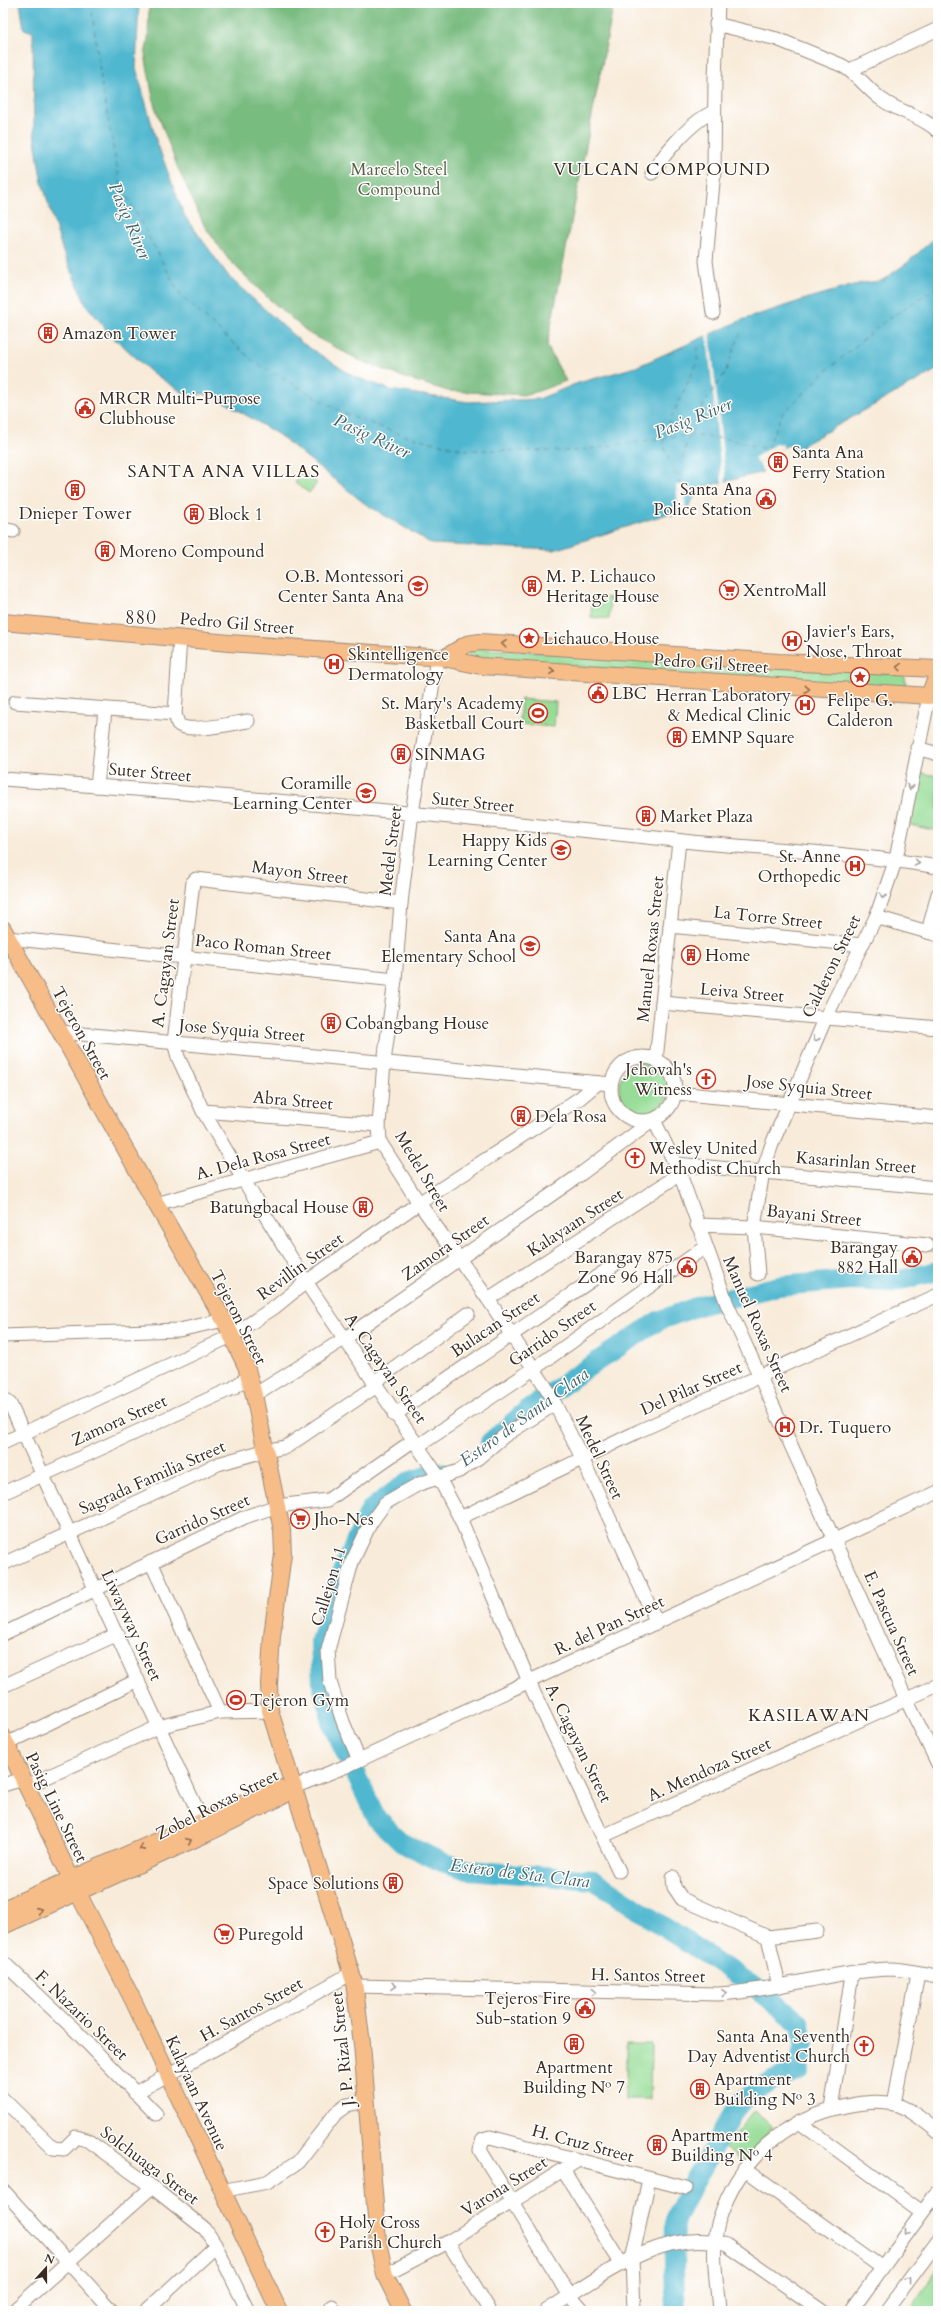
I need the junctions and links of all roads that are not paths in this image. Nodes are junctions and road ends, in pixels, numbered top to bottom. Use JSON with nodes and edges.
{"nodes":[{"id":1,"x":718,"y":3,"type":"edge"},
{"id":2,"x":716,"y":24,"type":"junction"},
{"id":3,"x":938,"y":29,"type":"edge"},
{"id":4,"x":850,"y":70,"type":"junction"},
{"id":5,"x":714,"y":112,"type":"junction"},
{"id":6,"x":938,"y":132,"type":"edge"},
{"id":7,"x":652,"y":173,"type":"dead end"},
{"id":8,"x":713,"y":313,"type":"dead end"},
{"id":9,"x":3,"y":622,"type":"edge"},
{"id":10,"x":180,"y":638,"type":"junction"},
{"id":11,"x":440,"y":658,"type":"junction"},
{"id":12,"x":938,"y":669,"type":"edge"},
{"id":13,"x":938,"y":672,"type":"edge"},
{"id":14,"x":929,"y":696,"type":"junction"},
{"id":15,"x":15,"y":702,"type":"dead end"},
{"id":16,"x":105,"y":710,"type":"junction"},
{"id":17,"x":175,"y":714,"type":"junction"},
{"id":18,"x":248,"y":721,"type":"dead end"},
{"id":19,"x":917,"y":748,"type":"junction"},
{"id":20,"x":938,"y":754,"type":"edge"},
{"id":21,"x":3,"y":779,"type":"edge"},
{"id":22,"x":97,"y":786,"type":"junction"},
{"id":23,"x":412,"y":813,"type":"junction"},
{"id":24,"x":679,"y":841,"type":"junction"},
{"id":25,"x":896,"y":859,"type":"junction"},
{"id":26,"x":938,"y":867,"type":"edge"},
{"id":27,"x":194,"y":881,"type":"joint"},
{"id":28,"x":938,"y":894,"type":"edge"},
{"id":29,"x":401,"y":903,"type":"junction"},
{"id":30,"x":876,"y":917,"type":"junction"},
{"id":31,"x":670,"y":926,"type":"junction"},
{"id":32,"x":6,"y":934,"type":"edge"},
{"id":33,"x":933,"y":934,"type":"edge"},
{"id":34,"x":862,"y":945,"type":"junction"},
{"id":35,"x":184,"y":956,"type":"junction"},
{"id":36,"x":395,"y":980,"type":"junction"},
{"id":37,"x":662,"y":1003,"type":"junction"},
{"id":38,"x":826,"y":1017,"type":"junction"},
{"id":39,"x":938,"y":1028,"type":"edge"},
{"id":40,"x":61,"y":1032,"type":"junction"},
{"id":41,"x":174,"y":1042,"type":"junction"},
{"id":42,"x":656,"y":1060,"type":"junction"},
{"id":43,"x":384,"y":1062,"type":"junction"},
{"id":44,"x":605,"y":1084,"type":"junction"},
{"id":45,"x":676,"y":1093,"type":"junction"},
{"id":46,"x":789,"y":1103,"type":"junction"},
{"id":47,"x":203,"y":1111,"type":"junction"},
{"id":48,"x":938,"y":1118,"type":"edge"},
{"id":49,"x":653,"y":1120,"type":"junction"},
{"id":50,"x":379,"y":1124,"type":"junction"},
{"id":51,"x":380,"y":1142,"type":"junction"},
{"id":52,"x":678,"y":1169,"type":"junction"},
{"id":53,"x":763,"y":1171,"type":"junction"},
{"id":54,"x":243,"y":1179,"type":"junction"},
{"id":55,"x":938,"y":1188,"type":"edge"},
{"id":56,"x":419,"y":1203,"type":"junction"},
{"id":57,"x":156,"y":1204,"type":"junction"},
{"id":58,"x":697,"y":1225,"type":"junction"},
{"id":59,"x":754,"y":1227,"type":"junction"},
{"id":60,"x":926,"y":1245,"type":"tunnel mouth"},
{"id":61,"x":705,"y":1247,"type":"junction"},
{"id":62,"x":459,"y":1259,"type":"junction"},
{"id":63,"x":617,"y":1263,"type":"dead end"},
{"id":64,"x":758,"y":1274,"type":"dead end"},
{"id":65,"x":306,"y":1282,"type":"junction"},
{"id":66,"x":938,"y":1295,"type":"edge"},
{"id":67,"x":488,"y":1299,"type":"junction"},
{"id":68,"x":468,"y":1314,"type":"dead end"},
{"id":69,"x":224,"y":1320,"type":"junction"},
{"id":70,"x":511,"y":1335,"type":"junction"},
{"id":71,"x":3,"y":1336,"type":"edge"},
{"id":72,"x":232,"y":1336,"type":"junction"},
{"id":73,"x":344,"y":1339,"type":"junction"},
{"id":74,"x":535,"y":1368,"type":"junction"},
{"id":75,"x":249,"y":1376,"type":"junction"},
{"id":76,"x":761,"y":1377,"type":"junction"},
{"id":77,"x":374,"y":1385,"type":"junction"},
{"id":78,"x":254,"y":1395,"type":"junction"},
{"id":79,"x":3,"y":1398,"type":"edge"},
{"id":80,"x":553,"y":1399,"type":"junction"},
{"id":81,"x":394,"y":1415,"type":"junction"},
{"id":82,"x":23,"y":1433,"type":"junction"},
{"id":83,"x":3,"y":1443,"type":"edge"},
{"id":84,"x":416,"y":1443,"type":"junction"},
{"id":85,"x":264,"y":1451,"type":"junction"},
{"id":86,"x":582,"y":1458,"type":"junction"},
{"id":87,"x":436,"y":1473,"type":"junction"},
{"id":88,"x":42,"y":1474,"type":"junction"},
{"id":89,"x":938,"y":1492,"type":"edge"},
{"id":90,"x":3,"y":1493,"type":"edge"},
{"id":91,"x":277,"y":1506,"type":"junction"},
{"id":92,"x":460,"y":1518,"type":"junction"},
{"id":93,"x":69,"y":1533,"type":"junction"},
{"id":94,"x":835,"y":1540,"type":"junction"},
{"id":95,"x":151,"y":1562,"type":"junction"},
{"id":96,"x":3,"y":1564,"type":"edge"},
{"id":97,"x":96,"y":1590,"type":"junction"},
{"id":98,"x":657,"y":1622,"type":"junction"},
{"id":99,"x":3,"y":1634,"type":"edge"},
{"id":100,"x":118,"y":1634,"type":"junction"},
{"id":101,"x":138,"y":1680,"type":"junction"},
{"id":102,"x":529,"y":1682,"type":"junction"},
{"id":103,"x":938,"y":1685,"type":"edge"},
{"id":104,"x":3,"y":1686,"type":"edge"},
{"id":105,"x":906,"y":1699,"type":"junction"},
{"id":106,"x":270,"y":1711,"type":"junction"},
{"id":107,"x":220,"y":1712,"type":"junction"},
{"id":108,"x":158,"y":1727,"type":"junction"},
{"id":109,"x":5,"y":1741,"type":"edge"},
{"id":110,"x":358,"y":1760,"type":"junction"},
{"id":111,"x":938,"y":1764,"type":"edge"},
{"id":112,"x":25,"y":1783,"type":"junction"},
{"id":113,"x":3,"y":1785,"type":"edge"},
{"id":114,"x":294,"y":1787,"type":"junction"},
{"id":115,"x":205,"y":1827,"type":"junction"},
{"id":116,"x":603,"y":1836,"type":"junction"},
{"id":117,"x":619,"y":1871,"type":"dead end"},
{"id":118,"x":673,"y":1878,"type":"dead end"},
{"id":119,"x":74,"y":1886,"type":"junction"},
{"id":120,"x":3,"y":1909,"type":"edge"},
{"id":121,"x":3,"y":1926,"type":"edge"},
{"id":122,"x":817,"y":1931,"type":"dead end"},
{"id":123,"x":768,"y":1937,"type":"junction"},
{"id":124,"x":4,"y":1963,"type":"dead end"},
{"id":125,"x":850,"y":1973,"type":"junction"},
{"id":126,"x":918,"y":1974,"type":"junction"},
{"id":127,"x":938,"y":1976,"type":"edge"},
{"id":128,"x":353,"y":1980,"type":"junction"},
{"id":129,"x":778,"y":1986,"type":"junction"},
{"id":130,"x":167,"y":2076,"type":"junction"},
{"id":131,"x":136,"y":2093,"type":"junction"},
{"id":132,"x":3,"y":2099,"type":"edge"},
{"id":133,"x":367,"y":2101,"type":"junction"},
{"id":134,"x":894,"y":2104,"type":"junction"},
{"id":135,"x":831,"y":2109,"type":"junction"},
{"id":136,"x":156,"y":2114,"type":"dead end"},
{"id":137,"x":799,"y":2122,"type":"junction"},
{"id":138,"x":938,"y":2132,"type":"edge"},
{"id":139,"x":577,"y":2161,"type":"junction"},
{"id":140,"x":744,"y":2169,"type":"junction"},
{"id":141,"x":563,"y":2170,"type":"junction"},
{"id":142,"x":649,"y":2179,"type":"junction"},
{"id":143,"x":152,"y":2187,"type":"junction"},
{"id":144,"x":686,"y":2188,"type":"dead end"},
{"id":145,"x":3,"y":2190,"type":"edge"},
{"id":146,"x":221,"y":2192,"type":"junction"},
{"id":147,"x":936,"y":2197,"type":"edge"},
{"id":148,"x":511,"y":2202,"type":"junction"},
{"id":149,"x":922,"y":2212,"type":"junction"},
{"id":150,"x":715,"y":2241,"type":"junction"},
{"id":151,"x":938,"y":2241,"type":"edge"},
{"id":152,"x":448,"y":2242,"type":"junction"},
{"id":153,"x":216,"y":2246,"type":"junction"},
{"id":154,"x":627,"y":2261,"type":"junction"},
{"id":155,"x":69,"y":2263,"type":"junction"},
{"id":156,"x":881,"y":2267,"type":"junction"},
{"id":157,"x":386,"y":2275,"type":"junction"},
{"id":158,"x":570,"y":2296,"type":"junction"},
{"id":159,"x":14,"y":2311,"type":"edge"},
{"id":160,"x":112,"y":2311,"type":"edge"},
{"id":161,"x":146,"y":2311,"type":"edge"},
{"id":162,"x":248,"y":2311,"type":"edge"},
{"id":163,"x":279,"y":2311,"type":"edge"},
{"id":164,"x":402,"y":2311,"type":"edge"},
{"id":165,"x":490,"y":2311,"type":"edge"},
{"id":166,"x":546,"y":2311,"type":"edge"},
{"id":167,"x":583,"y":2311,"type":"edge"},
{"id":168,"x":634,"y":2311,"type":"edge"},
{"id":169,"x":719,"y":2311,"type":"edge"},
{"id":170,"x":822,"y":2311,"type":"edge"},
{"id":171,"x":851,"y":2311,"type":"edge"},
{"id":172,"x":886,"y":2311,"type":"edge"}],
"edges":[{"from":1,"to":2,"type":"street"},
{"from":2,"to":4,"type":"street"},
{"from":2,"to":5,"type":"street"},
{"from":3,"to":4,"type":"street"},
{"from":4,"to":6,"type":"street"},
{"from":5,"to":7,"type":"street"},
{"from":5,"to":8,"type":"street"},
{"from":9,"to":10,"type":"main road","name":"Pedro Gil Street"},
{"from":10,"to":11,"type":"main road","name":"Pedro Gil Street"},
{"from":10,"to":17,"type":"street"},
{"from":12,"to":11,"type":"main road","name":"Pedro Gil Street","one_way":true},
{"from":11,"to":14,"type":"main road","name":"Pedro Gil Street","one_way":true},
{"from":11,"to":23,"type":"street","name":"Medel Street"},
{"from":13,"to":14,"type":"main road","name":"Calderon Street"},
{"from":14,"to":19,"type":"street","name":"Calderon Street"},
{"from":15,"to":16,"type":"street"},
{"from":16,"to":17,"type":"street"},
{"from":16,"to":22,"type":"street"},
{"from":17,"to":18,"type":"street"},
{"from":19,"to":20,"type":"street"},
{"from":19,"to":25,"type":"street","name":"Calderon Street","one_way":true},
{"from":21,"to":22,"type":"street","name":"Suter Street"},
{"from":22,"to":23,"type":"street","name":"Suter Street"},
{"from":23,"to":24,"type":"street","name":"Suter Street"},
{"from":23,"to":29,"type":"street","name":"Medel Street"},
{"from":24,"to":25,"type":"street","name":"Suter Street"},
{"from":24,"to":31,"type":"street","name":"Manuel Roxas Street"},
{"from":25,"to":26,"type":"street","name":"Suter Street","one_way":true},
{"from":25,"to":30,"type":"street","name":"Calderon Street","one_way":true},
{"from":27,"to":29,"type":"street","name":"Mayon Street"},
{"from":27,"to":35,"type":"street","name":"A. Cagayan Street"},
{"from":28,"to":33,"type":"street"},
{"from":29,"to":36,"type":"street","name":"Medel Street"},
{"from":30,"to":33,"type":"street"},
{"from":30,"to":34,"type":"street","name":"Calderon Street"},
{"from":31,"to":34,"type":"street","name":"La Torre Street"},
{"from":31,"to":37,"type":"street","name":"Manuel Roxas Street"},
{"from":32,"to":35,"type":"street","name":"Paco Roman Street"},
{"from":32,"to":40,"type":"main road","name":"Tejeron Street"},
{"from":34,"to":38,"type":"street","name":"Calderon Street"},
{"from":35,"to":36,"type":"street","name":"Paco Roman Street"},
{"from":35,"to":41,"type":"street","name":"A. Cagayan Street"},
{"from":36,"to":43,"type":"street","name":"Medel Street"},
{"from":37,"to":38,"type":"street","name":"Leiva Street"},
{"from":37,"to":42,"type":"street","name":"Manuel Roxas Street"},
{"from":38,"to":39,"type":"street","name":"Leiva Street"},
{"from":38,"to":46,"type":"street","name":"Calderon Street","one_way":true},
{"from":40,"to":41,"type":"street","name":"Jose Syquia Street"},
{"from":40,"to":57,"type":"main road","name":"Tejeron Street"},
{"from":41,"to":43,"type":"street","name":"Jose Syquia Street"},
{"from":41,"to":47,"type":"street","name":"A. Cagayan Street"},
{"from":42,"to":44,"type":"street"},
{"from":42,"to":45,"type":"street"},
{"from":43,"to":44,"type":"street","name":"Jose Syquia Street"},
{"from":43,"to":50,"type":"street","name":"Medel Street"},
{"from":44,"to":49,"type":"street"},
{"from":44,"to":56,"type":"street","name":"Revillin Street"},
{"from":45,"to":46,"type":"street","name":"Jose Syquia Street"},
{"from":45,"to":49,"type":"street"},
{"from":46,"to":48,"type":"street","name":"Jose Syquia Street"},
{"from":46,"to":53,"type":"street","name":"Calderon Street"},
{"from":47,"to":50,"type":"street","name":"Abra Street"},
{"from":47,"to":54,"type":"street","name":"A. Cagayan Street"},
{"from":49,"to":52,"type":"street","name":"Manuel Roxas Street"},
{"from":49,"to":62,"type":"street","name":"Zamora Street"},
{"from":50,"to":51,"type":"street","name":"Medel Street"},
{"from":51,"to":54,"type":"street","name":"A. Dela Rosa Street"},
{"from":51,"to":56,"type":"street","name":"Medel Street"},
{"from":52,"to":53,"type":"street","name":"Kasarinlan Street"},
{"from":52,"to":58,"type":"street","name":"Manuel Roxas Street"},
{"from":52,"to":67,"type":"street","name":"Kalayaan Street"},
{"from":53,"to":55,"type":"street","name":"Kasarinlan Street"},
{"from":53,"to":59,"type":"street","name":"Calderon Street"},
{"from":54,"to":57,"type":"street","name":"A. Dela Rosa Street"},
{"from":54,"to":65,"type":"street","name":"A. Cagayan Street"},
{"from":56,"to":62,"type":"street","name":"Medel Street"},
{"from":56,"to":65,"type":"street","name":"Revillin Street"},
{"from":57,"to":69,"type":"main road","name":"Tejeron Street"},
{"from":58,"to":59,"type":"street","name":"Bayani Street"},
{"from":58,"to":61,"type":"street","name":"Manuel Roxas Street"},
{"from":59,"to":60,"type":"street","name":"Bayani Street"},
{"from":59,"to":64,"type":"street","name":"Calderon Street"},
{"from":61,"to":74,"type":"street","name":"Garrido Street"},
{"from":61,"to":76,"type":"street","name":"Manuel Roxas Street"},
{"from":62,"to":67,"type":"street","name":"Medel Street"},
{"from":62,"to":73,"type":"street","name":"Zamora Street"},
{"from":63,"to":70,"type":"street","name":"Bulacan Street"},
{"from":65,"to":72,"type":"street","name":"Revillin Street"},
{"from":65,"to":73,"type":"street","name":"A. Cagayan Street"},
{"from":66,"to":76,"type":"street","name":"Del Pilar Street"},
{"from":67,"to":70,"type":"street","name":"Medel Street"},
{"from":68,"to":77,"type":"street","name":"Sagrada Familia Street"},
{"from":69,"to":71,"type":"street"},
{"from":69,"to":72,"type":"main road","name":"Tejeron Street"},
{"from":70,"to":74,"type":"street","name":"Medel Street"},
{"from":70,"to":81,"type":"street","name":"Bulacan Street"},
{"from":72,"to":75,"type":"main road","name":"Tejeron Street"},
{"from":72,"to":82,"type":"street","name":"Revillin Street"},
{"from":73,"to":77,"type":"street","name":"A. Cagayan Street"},
{"from":73,"to":78,"type":"street","name":"Zamora Street"},
{"from":74,"to":80,"type":"street","name":"Medel Street"},
{"from":74,"to":84,"type":"street","name":"Garrido Street"},
{"from":75,"to":78,"type":"main road","name":"Tejeron Street"},
{"from":75,"to":88,"type":"street","name":"Zamora Street"},
{"from":76,"to":86,"type":"street","name":"Del Pilar Street"},
{"from":76,"to":94,"type":"street","name":"Manuel Roxas Street"},
{"from":77,"to":81,"type":"street","name":"A. Cagayan Street"},
{"from":77,"to":85,"type":"street","name":"Sagrada Familia Street"},
{"from":78,"to":85,"type":"main road","name":"Tejeron Street"},
{"from":79,"to":82,"type":"street","name":"Liwayway Street"},
{"from":80,"to":86,"type":"street","name":"Medel Street"},
{"from":80,"to":87,"type":"street","name":"Callejon 11"},
{"from":81,"to":84,"type":"street","name":"A. Cagayan Street"},
{"from":82,"to":83,"type":"street","name":"Revillin Street"},
{"from":82,"to":88,"type":"street","name":"Liwayway Street"},
{"from":84,"to":87,"type":"street","name":"A. Cagayan Street"},
{"from":84,"to":91,"type":"street","name":"Garrido Street"},
{"from":85,"to":91,"type":"main road","name":"Tejeron Street"},
{"from":85,"to":93,"type":"street","name":"Sagrada Familia Street"},
{"from":86,"to":92,"type":"street","name":"Del Pilar Street"},
{"from":86,"to":98,"type":"street","name":"Medel Street"},
{"from":87,"to":92,"type":"street","name":"A. Cagayan Street"},
{"from":87,"to":110,"type":"street","name":"Callejon 11"},
{"from":88,"to":90,"type":"street","name":"Zamora Street"},
{"from":88,"to":93,"type":"street","name":"Liwayway Street"},
{"from":89,"to":94,"type":"street","name":"R. del Pan Street"},
{"from":91,"to":95,"type":"street","name":"Garrido Street"},
{"from":91,"to":106,"type":"main road","name":"Tejeron Street"},
{"from":92,"to":102,"type":"street","name":"A. Cagayan Street"},
{"from":93,"to":96,"type":"street","name":"Sagrada Familia Street"},
{"from":93,"to":97,"type":"street","name":"Liwayway Street"},
{"from":94,"to":98,"type":"street","name":"R. del Pan Street"},
{"from":94,"to":105,"type":"street","name":"E. Pascua Street"},
{"from":95,"to":97,"type":"street","name":"Garrido Street"},
{"from":95,"to":107,"type":"street"},
{"from":97,"to":99,"type":"street","name":"Garrido Street"},
{"from":97,"to":100,"type":"street","name":"Liwayway Street"},
{"from":98,"to":102,"type":"street","name":"R. del Pan Street"},
{"from":100,"to":101,"type":"street","name":"Liwayway Street"},
{"from":100,"to":104,"type":"street"},
{"from":101,"to":108,"type":"street","name":"Liwayway Street"},
{"from":101,"to":109,"type":"street"},
{"from":102,"to":110,"type":"street","name":"R. del Pan Street"},
{"from":102,"to":116,"type":"street","name":"A. Cagayan Street"},
{"from":103,"to":105,"type":"street","name":"A. Mendoza Street"},
{"from":105,"to":111,"type":"street","name":"E. Pascua Street"},
{"from":105,"to":116,"type":"street","name":"A. Mendoza Street"},
{"from":106,"to":107,"type":"street"},
{"from":106,"to":114,"type":"main road","name":"Tejeron Street"},
{"from":107,"to":108,"type":"street"},
{"from":108,"to":112,"type":"street"},
{"from":108,"to":115,"type":"street","name":"Liwayway Street"},
{"from":109,"to":112,"type":"main road","name":"Pasig Line Street"},
{"from":110,"to":114,"type":"street","name":"R. del Pan Street"},
{"from":112,"to":113,"type":"street"},
{"from":112,"to":119,"type":"main road","name":"Pasig Line Street"},
{"from":114,"to":115,"type":"main road","name":"Zobel Roxas Street"},
{"from":114,"to":128,"type":"main road","name":"J. P. Rizal Street"},
{"from":115,"to":119,"type":"main road","name":"Zobel Roxas Street"},
{"from":116,"to":117,"type":"street","name":"A. Cagayan Street"},
{"from":118,"to":123,"type":"street"},
{"from":119,"to":120,"type":"main road","name":"Zobel Roxas Street"},
{"from":121,"to":119,"type":"main road","name":"Zobel Roxas Street","one_way":true},
{"from":119,"to":130,"type":"main road","name":"Kalayaan Avenue"},
{"from":122,"to":123,"type":"street"},
{"from":123,"to":129,"type":"street"},
{"from":124,"to":131,"type":"street","name":"F. Nazario Street"},
{"from":125,"to":126,"type":"street","name":"H. Santos Street"},
{"from":125,"to":129,"type":"street","name":"H. Santos Street"},
{"from":125,"to":135,"type":"street"},
{"from":126,"to":127,"type":"street","name":"H. Santos Street"},
{"from":126,"to":134,"type":"street"},
{"from":128,"to":129,"type":"street","name":"H. Santos Street","one_way":true},
{"from":128,"to":130,"type":"street","name":"H. Santos Street"},
{"from":128,"to":133,"type":"main road","name":"J. P. Rizal Street"},
{"from":130,"to":131,"type":"street"},
{"from":130,"to":146,"type":"main road","name":"Kalayaan Avenue"},
{"from":131,"to":136,"type":"street","name":"F. Nazario Street"},
{"from":132,"to":143,"type":"street","name":"Solchuaga Street"},
{"from":133,"to":146,"type":"street"},
{"from":133,"to":157,"type":"main road","name":"J. P. Rizal Street"},
{"from":134,"to":135,"type":"street"},
{"from":134,"to":138,"type":"street"},
{"from":135,"to":137,"type":"street"},
{"from":137,"to":140,"type":"street"},
{"from":137,"to":149,"type":"street"},
{"from":139,"to":141,"type":"street","name":"Varona Street"},
{"from":139,"to":142,"type":"street","name":"H. Cruz Street"},
{"from":139,"to":148,"type":"street","name":"H. Cruz Street"},
{"from":140,"to":150,"type":"street"},
{"from":140,"to":156,"type":"street"},
{"from":141,"to":148,"type":"street","name":"Varona Street"},
{"from":141,"to":154,"type":"street"},
{"from":142,"to":144,"type":"street","name":"H. Cruz Street"},
{"from":142,"to":154,"type":"street"},
{"from":143,"to":153,"type":"street","name":"Solchuaga Street"},
{"from":143,"to":155,"type":"street"},
{"from":145,"to":155,"type":"street"},
{"from":146,"to":163,"type":"main road","name":"Kalayaan Avenue"},
{"from":147,"to":149,"type":"street"},
{"from":148,"to":152,"type":"street","name":"Varona Street"},
{"from":148,"to":158,"type":"street"},
{"from":149,"to":156,"type":"street","one_way":true},
{"from":150,"to":154,"type":"street"},
{"from":150,"to":169,"type":"street"},
{"from":150,"to":170,"type":"street"},
{"from":172,"to":151,"type":"street","one_way":true},
{"from":152,"to":157,"type":"street","name":"Varona Street"},
{"from":152,"to":165,"type":"street"},
{"from":153,"to":161,"type":"street"},
{"from":153,"to":162,"type":"street","name":"Solchuaga Street"},
{"from":154,"to":158,"type":"street"},
{"from":154,"to":168,"type":"street"},
{"from":155,"to":159,"type":"street"},
{"from":155,"to":160,"type":"street"},
{"from":156,"to":171,"type":"street"},
{"from":157,"to":164,"type":"main road","name":"J. P. Rizal Street"},
{"from":158,"to":166,"type":"street"},
{"from":158,"to":167,"type":"street"}]}
